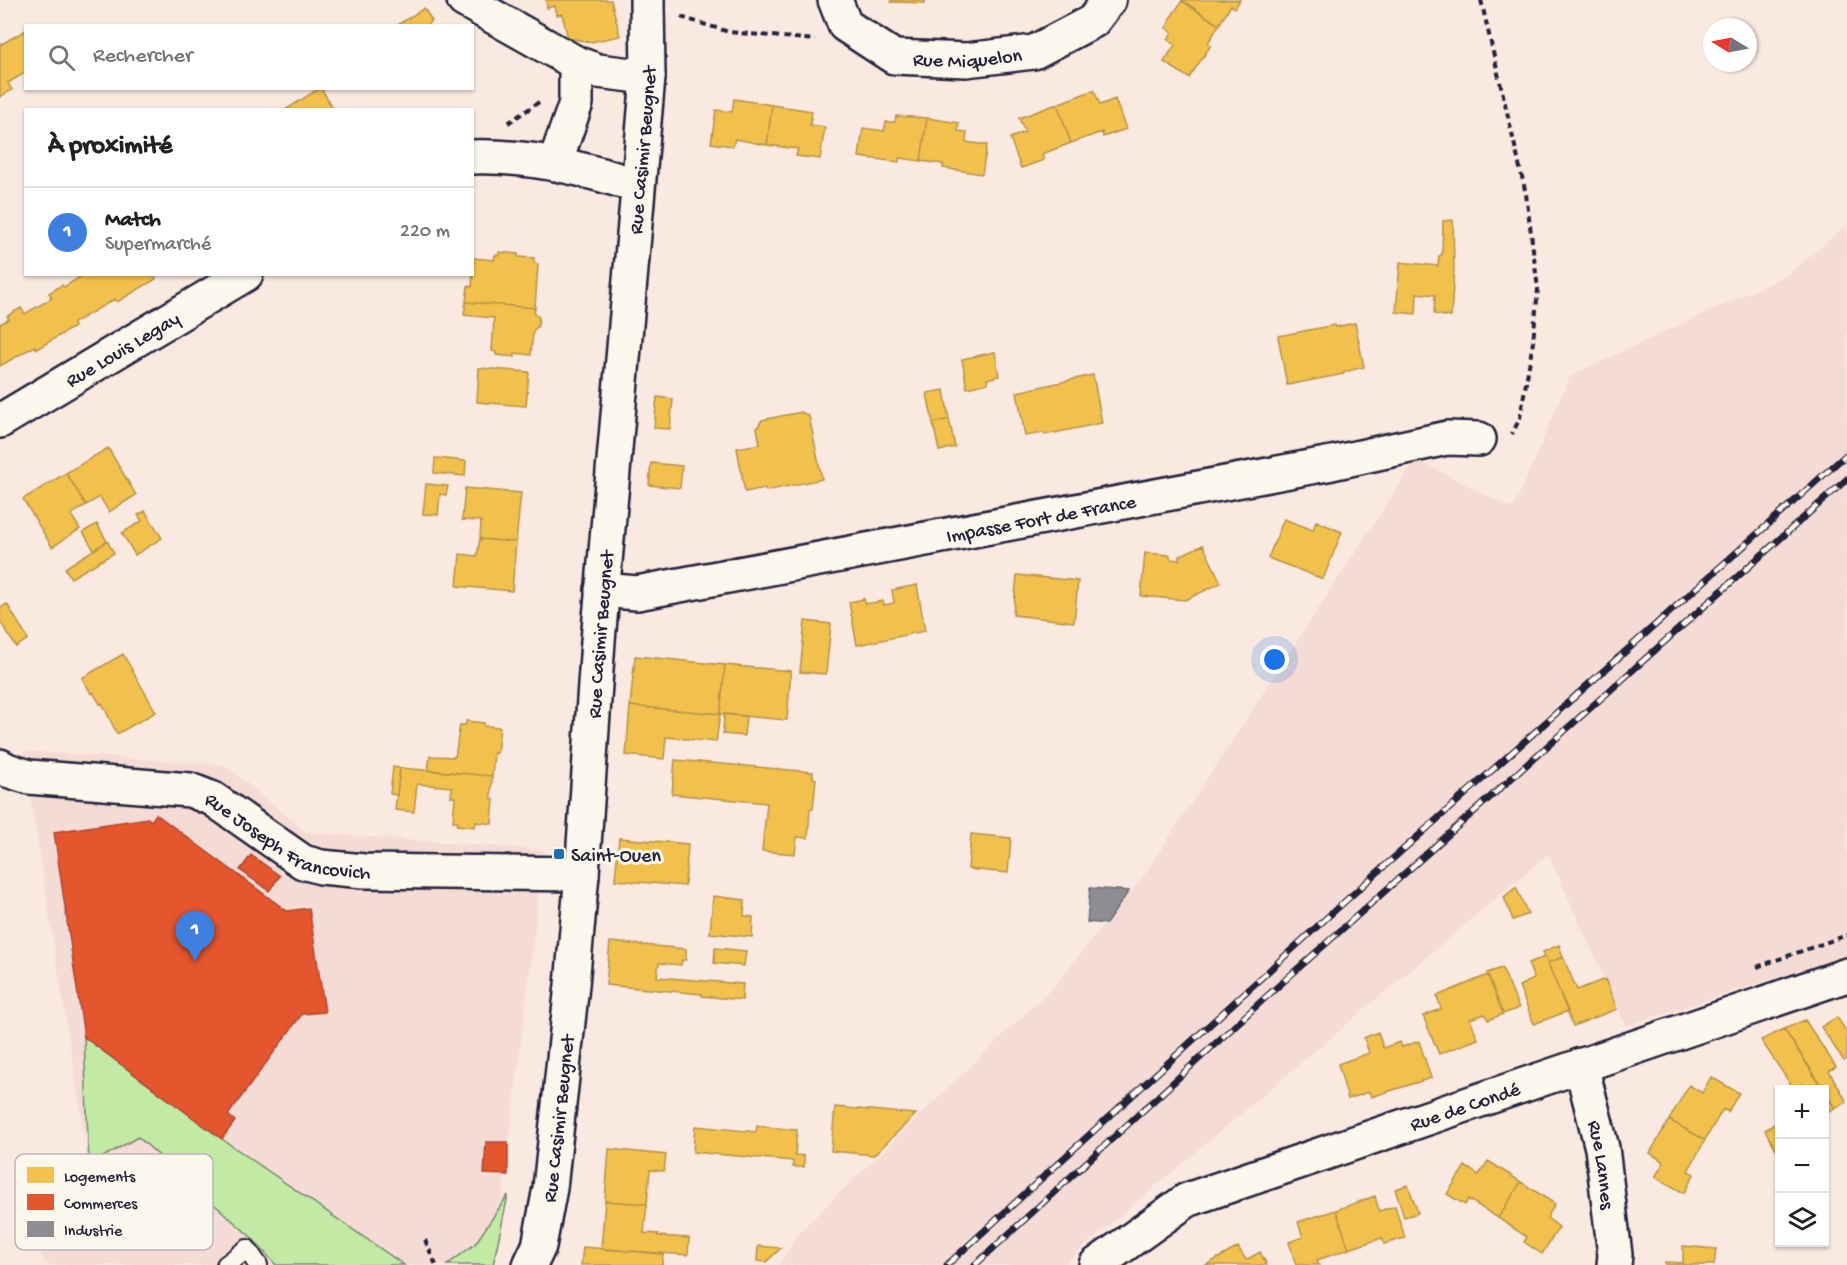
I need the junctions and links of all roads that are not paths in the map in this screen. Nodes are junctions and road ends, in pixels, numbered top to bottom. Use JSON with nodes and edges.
{"nodes":[{"id":1,"x":464,"y":0,"type":"edge"},
{"id":2,"x":1109,"y":0,"type":"edge"},
{"id":3,"x":648,"y":3,"type":"edge"},
{"id":4,"x":840,"y":12,"type":"edge"},
{"id":5,"x":576,"y":63,"type":"junction"},
{"id":6,"x":648,"y":77,"type":"junction"},
{"id":7,"x":474,"y":157,"type":"edge"},
{"id":8,"x":555,"y":163,"type":"junction"},
{"id":9,"x":638,"y":186,"type":"junction"},
{"id":10,"x":243,"y":276,"type":"edge"},
{"id":11,"x":0,"y":421,"type":"edge"},
{"id":12,"x":1479,"y":439,"type":"road end"},
{"id":13,"x":602,"y":590,"type":"junction"},
{"id":14,"x":0,"y":766,"type":"edge"},
{"id":15,"x":582,"y":874,"type":"junction"},
{"id":16,"x":1847,"y":975,"type":"edge"},
{"id":17,"x":1581,"y":1065,"type":"junction"},
{"id":18,"x":538,"y":1259,"type":"edge"},
{"id":19,"x":226,"y":1265,"type":"edge"},
{"id":20,"x":258,"y":1265,"type":"edge"},
{"id":21,"x":1096,"y":1265,"type":"edge"},
{"id":22,"x":1614,"y":1265,"type":"edge"}],
"edges":[{"from":1,"to":5,"type":"street"},
{"from":2,"to":4,"type":"street","name":"Rue Miquelon"},
{"from":3,"to":6,"type":"street","name":"Rue Casimir Beugnet"},
{"from":5,"to":6,"type":"street"},
{"from":5,"to":8,"type":"street"},
{"from":6,"to":9,"type":"street","name":"Rue Casimir Beugnet"},
{"from":7,"to":8,"type":"street"},
{"from":8,"to":9,"type":"street"},
{"from":9,"to":13,"type":"street","name":"Rue Casimir Beugnet"},
{"from":10,"to":11,"type":"street","name":"Rue Louis Legay"},
{"from":12,"to":13,"type":"street","name":"Impasse Fort de France"},
{"from":13,"to":15,"type":"street","name":"Rue Casimir Beugnet"},
{"from":14,"to":15,"type":"street","name":"Rue Joseph Francovich"},
{"from":15,"to":18,"type":"street","name":"Rue Casimir Beugnet"},
{"from":16,"to":17,"type":"street","name":"Rue de Condé"},
{"from":17,"to":21,"type":"street","name":"Rue de Condé"},
{"from":17,"to":22,"type":"street","name":"Rue Lannes"},
{"from":19,"to":20,"type":"lane"}]}
